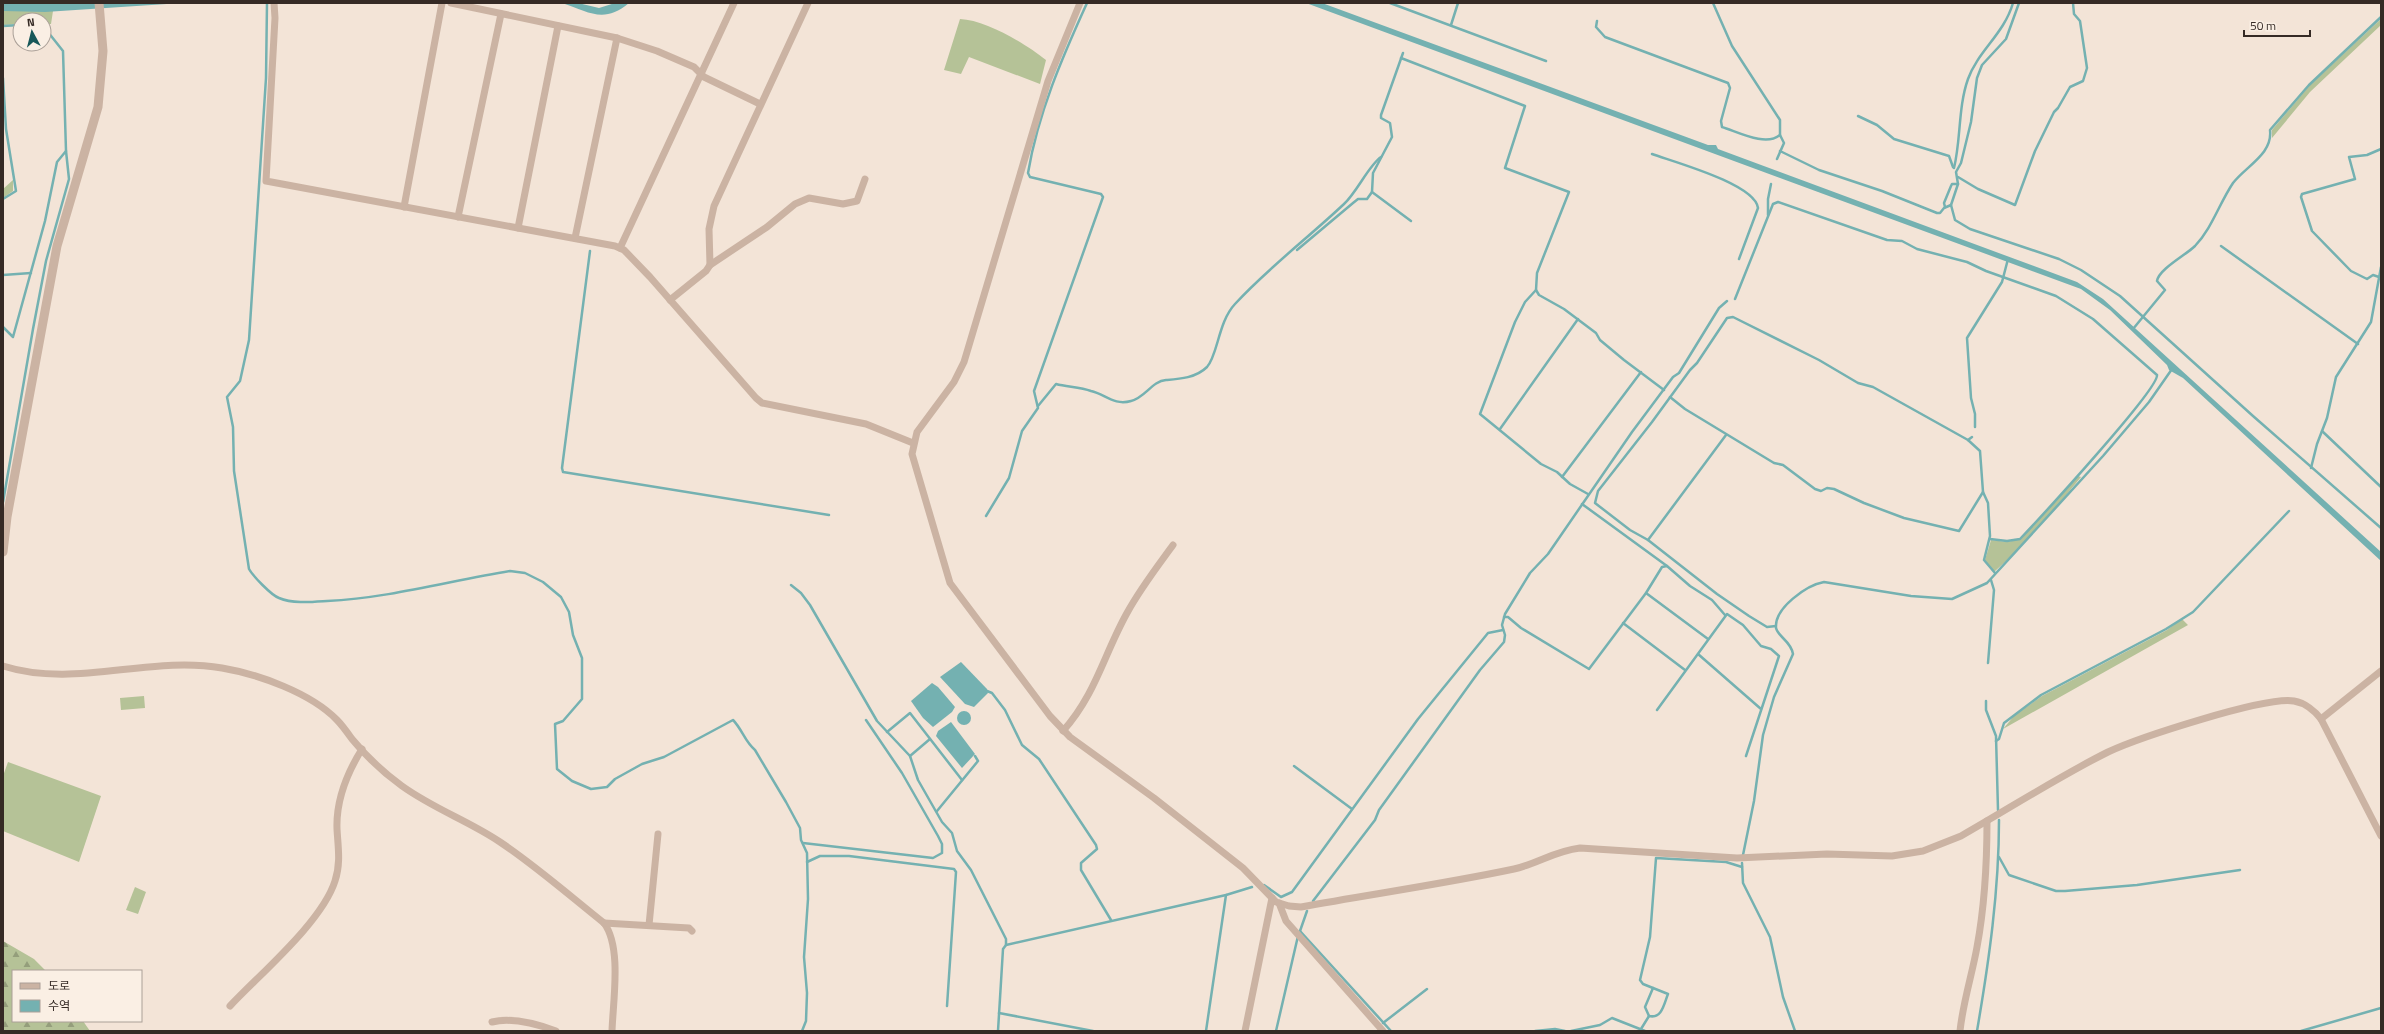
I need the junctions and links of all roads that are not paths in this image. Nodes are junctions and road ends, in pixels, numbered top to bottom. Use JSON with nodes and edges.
{"nodes":[{"id":1,"x":99,"y":3,"type":"edge"},
{"id":2,"x":274,"y":3,"type":"edge"},
{"id":3,"x":442,"y":3,"type":"edge"},
{"id":4,"x":451,"y":3,"type":"edge"},
{"id":5,"x":734,"y":3,"type":"edge"},
{"id":6,"x":808,"y":3,"type":"edge"},
{"id":7,"x":1080,"y":3,"type":"edge"},
{"id":8,"x":501,"y":14,"type":"junction"},
{"id":9,"x":558,"y":26,"type":"junction"},
{"id":10,"x":617,"y":38,"type":"junction"},
{"id":11,"x":701,"y":73,"type":"junction"},
{"id":12,"x":760,"y":104,"type":"junction"},
{"id":13,"x":865,"y":179,"type":"dead end"},
{"id":14,"x":404,"y":207,"type":"junction"},
{"id":15,"x":458,"y":217,"type":"junction"},
{"id":16,"x":518,"y":228,"type":"junction"},
{"id":17,"x":575,"y":238,"type":"junction"},
{"id":18,"x":620,"y":248,"type":"junction"},
{"id":19,"x":710,"y":265,"type":"junction"},
{"id":20,"x":670,"y":300,"type":"junction"},
{"id":21,"x":913,"y":442,"type":"junction"},
{"id":22,"x":1173,"y":545,"type":"dead end"},
{"id":23,"x":3,"y":552,"type":"edge"},
{"id":24,"x":3,"y":666,"type":"edge"},
{"id":25,"x":2381,"y":671,"type":"edge"},
{"id":26,"x":2321,"y":719,"type":"junction"},
{"id":27,"x":1063,"y":731,"type":"junction"},
{"id":28,"x":362,"y":749,"type":"junction"},
{"id":29,"x":1987,"y":821,"type":"junction"},
{"id":30,"x":658,"y":834,"type":"dead end"},
{"id":31,"x":2381,"y":836,"type":"edge"},
{"id":32,"x":1272,"y":898,"type":"junction"},
{"id":33,"x":1279,"y":903,"type":"junction"},
{"id":34,"x":604,"y":923,"type":"junction"},
{"id":35,"x":649,"y":925,"type":"junction"},
{"id":36,"x":692,"y":931,"type":"dead end"},
{"id":37,"x":230,"y":1006,"type":"dead end"},
{"id":38,"x":492,"y":1022,"type":"dead end"},
{"id":39,"x":556,"y":1031,"type":"edge"},
{"id":40,"x":612,"y":1031,"type":"edge"},
{"id":41,"x":1245,"y":1031,"type":"edge"},
{"id":42,"x":1383,"y":1031,"type":"edge"},
{"id":43,"x":1960,"y":1031,"type":"edge"}],
"edges":[{"from":1,"to":23,"type":"street"},
{"from":2,"to":14,"type":"street"},
{"from":3,"to":14,"type":"street"},
{"from":4,"to":8,"type":"street"},
{"from":5,"to":11,"type":"street"},
{"from":6,"to":12,"type":"street"},
{"from":7,"to":21,"type":"street"},
{"from":8,"to":9,"type":"street"},
{"from":8,"to":15,"type":"street"},
{"from":9,"to":10,"type":"street"},
{"from":9,"to":16,"type":"street"},
{"from":10,"to":11,"type":"street"},
{"from":10,"to":17,"type":"street"},
{"from":11,"to":12,"type":"street"},
{"from":11,"to":18,"type":"street"},
{"from":12,"to":19,"type":"street"},
{"from":13,"to":19,"type":"street"},
{"from":14,"to":15,"type":"street"},
{"from":15,"to":16,"type":"street"},
{"from":16,"to":17,"type":"street"},
{"from":17,"to":18,"type":"street"},
{"from":18,"to":20,"type":"street"},
{"from":19,"to":20,"type":"street"},
{"from":20,"to":21,"type":"street"},
{"from":21,"to":27,"type":"street"},
{"from":22,"to":27,"type":"street"},
{"from":24,"to":28,"type":"street"},
{"from":25,"to":26,"type":"street"},
{"from":26,"to":29,"type":"street"},
{"from":26,"to":31,"type":"street"},
{"from":27,"to":32,"type":"street"},
{"from":28,"to":34,"type":"street"},
{"from":28,"to":37,"type":"street"},
{"from":29,"to":33,"type":"street"},
{"from":29,"to":43,"type":"street"},
{"from":30,"to":35,"type":"street"},
{"from":32,"to":33,"type":"street"},
{"from":32,"to":41,"type":"street"},
{"from":33,"to":42,"type":"street"},
{"from":34,"to":35,"type":"street"},
{"from":34,"to":40,"type":"street"},
{"from":35,"to":36,"type":"street"},
{"from":38,"to":39,"type":"street"}]}
